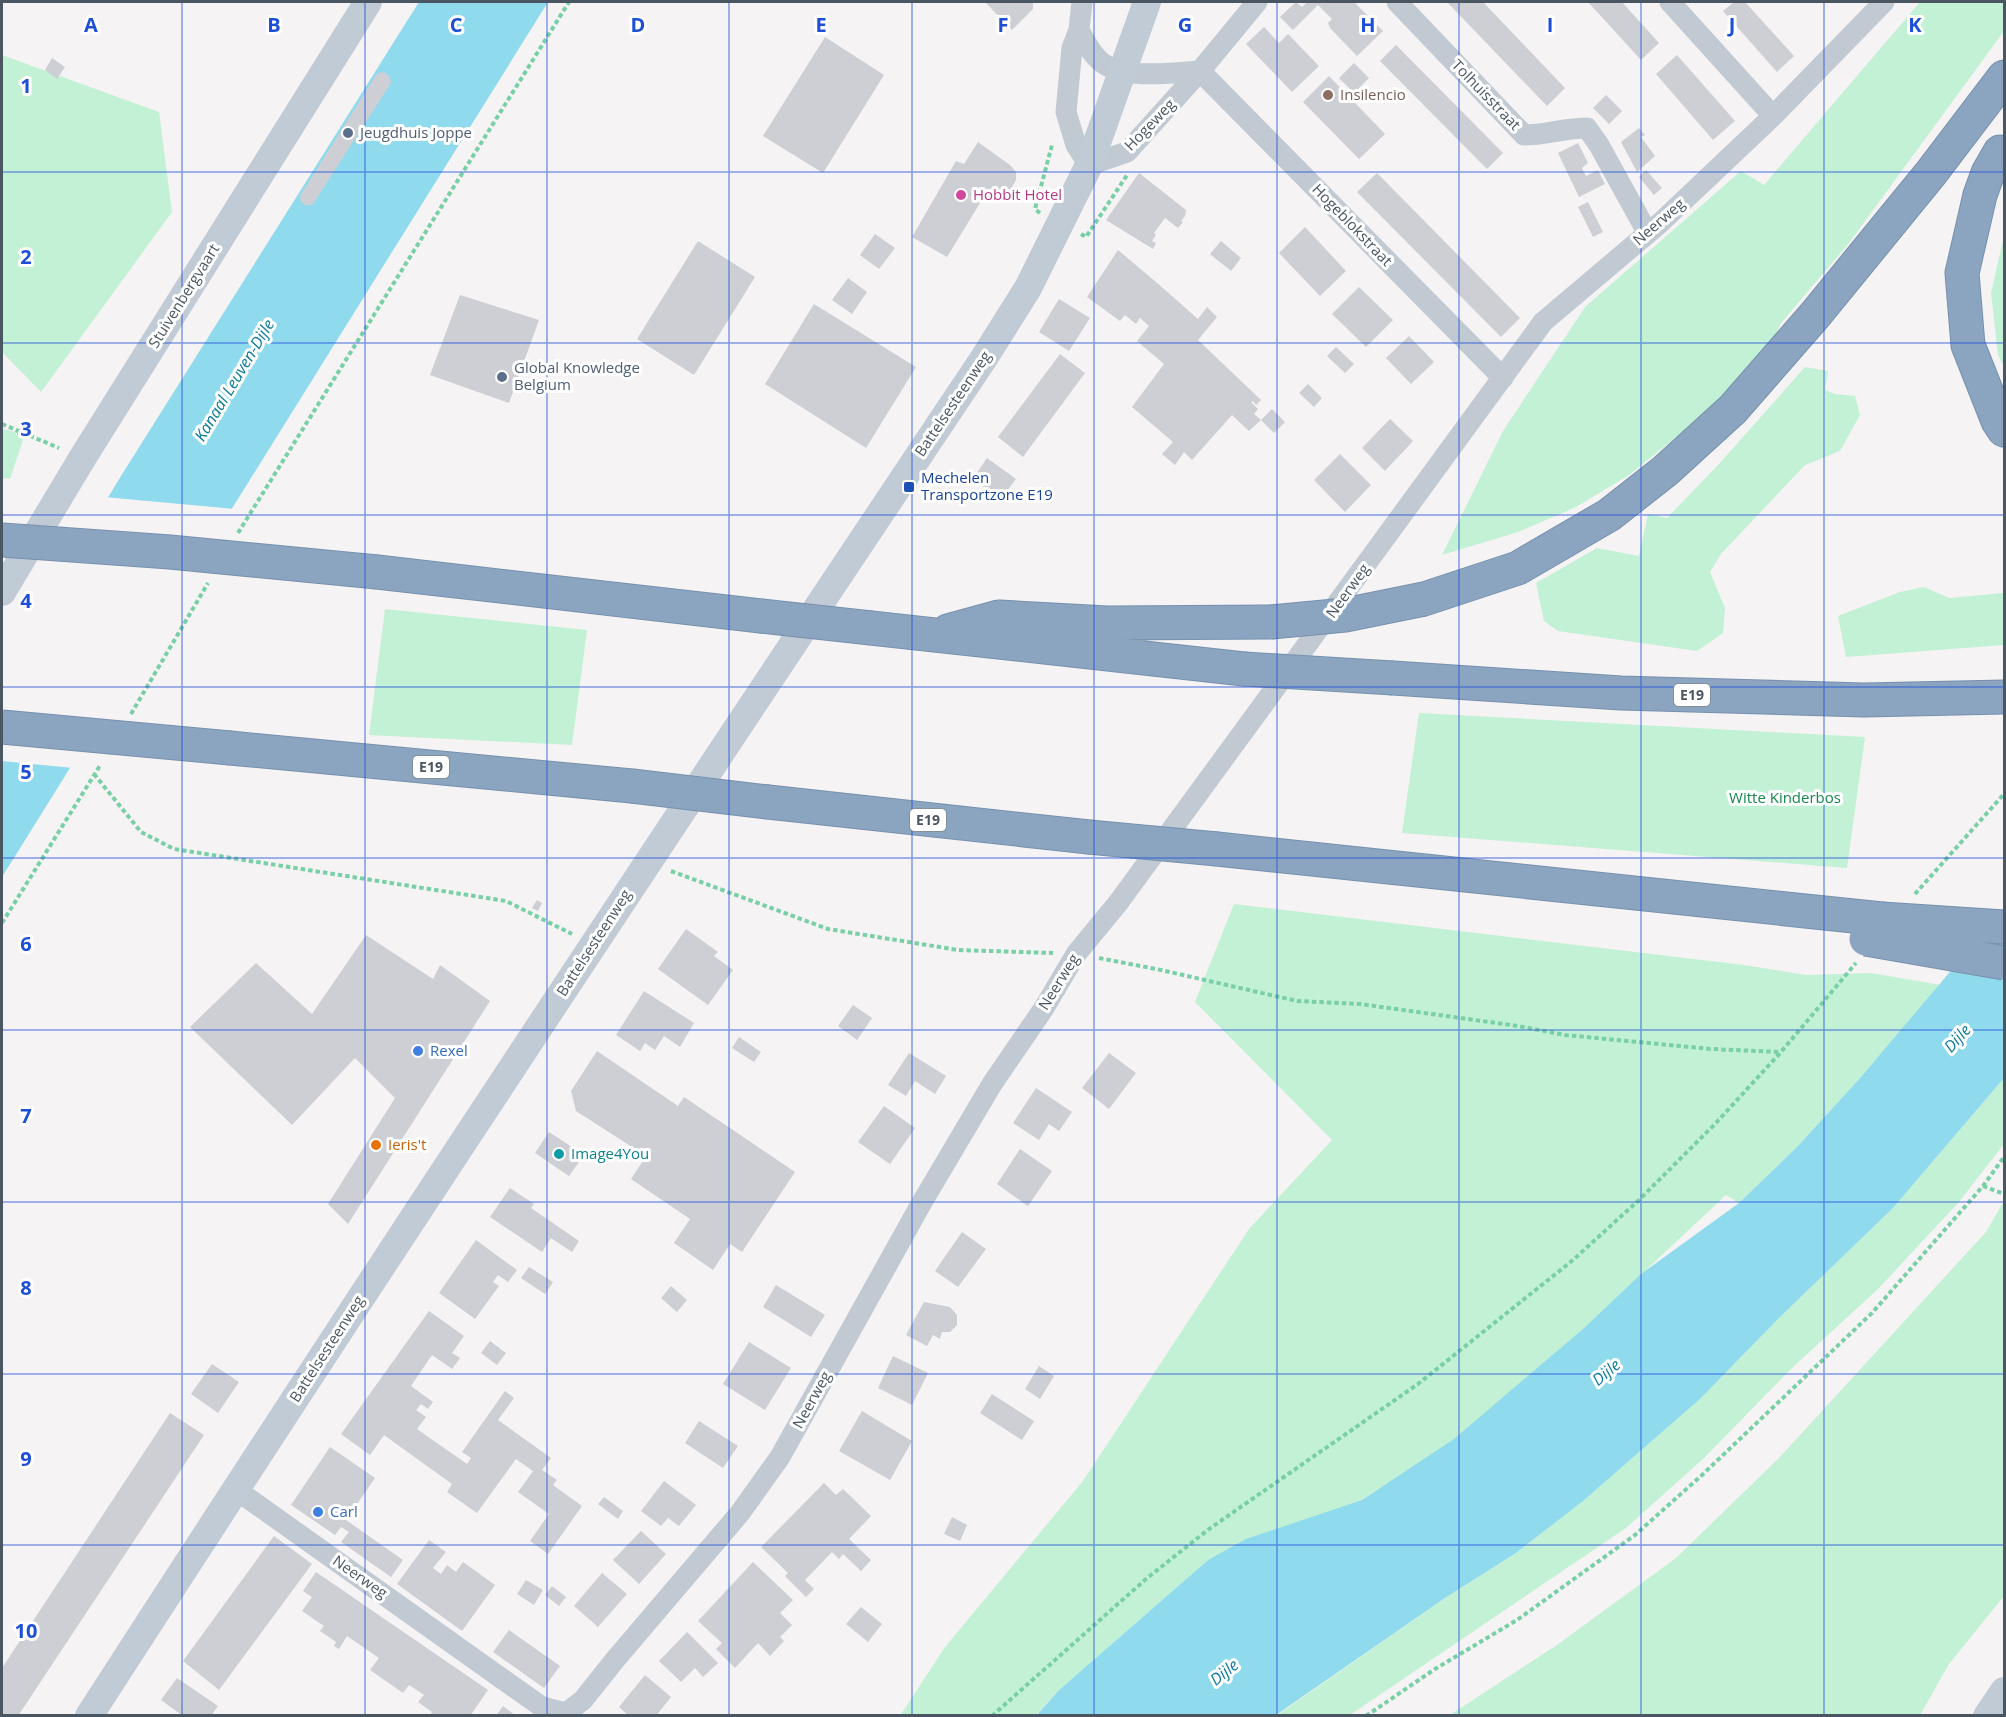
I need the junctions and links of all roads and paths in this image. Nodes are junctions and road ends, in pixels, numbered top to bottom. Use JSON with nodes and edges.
{"nodes":[{"id":1,"x":368,"y":2,"type":"edge"},
{"id":2,"x":569,"y":2,"type":"edge"},
{"id":3,"x":1082,"y":2,"type":"edge"},
{"id":4,"x":1147,"y":2,"type":"edge"},
{"id":5,"x":1257,"y":2,"type":"edge"},
{"id":6,"x":1396,"y":2,"type":"edge"},
{"id":7,"x":1670,"y":2,"type":"edge"},
{"id":8,"x":1884,"y":2,"type":"edge"},
{"id":9,"x":1079,"y":30,"type":"junction"},
{"id":10,"x":1123,"y":71,"type":"junction"},
{"id":11,"x":1200,"y":71,"type":"junction"},
{"id":12,"x":2004,"y":77,"type":"edge"},
{"id":13,"x":1773,"y":116,"type":"junction"},
{"id":14,"x":2000,"y":152,"type":"dead end"},
{"id":15,"x":1089,"y":165,"type":"junction"},
{"id":16,"x":1647,"y":232,"type":"junction"},
{"id":17,"x":1503,"y":378,"type":"junction"},
{"id":18,"x":2,"y":424,"type":"edge"},
{"id":19,"x":2004,"y":430,"type":"edge"},
{"id":20,"x":83,"y":457,"type":"junction"},
{"id":21,"x":237,"y":534,"type":"dead end"},
{"id":22,"x":2,"y":540,"type":"edge"},
{"id":23,"x":213,"y":574,"type":"dead end"},
{"id":24,"x":2,"y":592,"type":"edge"},
{"id":25,"x":934,"y":635,"type":"junction"},
{"id":26,"x":2004,"y":697,"type":"edge"},
{"id":27,"x":129,"y":716,"type":"dead end"},
{"id":28,"x":2,"y":727,"type":"edge"},
{"id":29,"x":105,"y":757,"type":"dead end"},
{"id":30,"x":94,"y":774,"type":"junction"},
{"id":31,"x":647,"y":862,"type":"junction"},
{"id":32,"x":2,"y":923,"type":"edge"},
{"id":33,"x":2004,"y":927,"type":"edge"},
{"id":34,"x":1874,"y":929,"type":"junction"},
{"id":35,"x":593,"y":944,"type":"junction"},
{"id":36,"x":1076,"y":954,"type":"junction"},
{"id":37,"x":2004,"y":963,"type":"edge"},
{"id":38,"x":2004,"y":1157,"type":"edge"},
{"id":39,"x":1983,"y":1186,"type":"junction"},
{"id":40,"x":2004,"y":1194,"type":"edge"},
{"id":41,"x":235,"y":1489,"type":"junction"},
{"id":42,"x":2004,"y":1691,"type":"edge"},
{"id":43,"x":89,"y":1716,"type":"edge"},
{"id":44,"x":992,"y":1716,"type":"edge"},
{"id":45,"x":1366,"y":1716,"type":"edge"},
{"id":46,"x":1987,"y":1716,"type":"edge"}],
"edges":[{"from":1,"to":20,"type":"main road","name":"Stuivenbergvaart"},
{"from":2,"to":21,"type":"path"},
{"from":3,"to":9,"type":"street"},
{"from":4,"to":10,"type":"main road","name":"Battelsesteenweg"},
{"from":5,"to":11,"type":"street","name":"Hogeweg"},
{"from":6,"to":16,"type":"street","name":"Tolhuisstraat"},
{"from":7,"to":13,"type":"street"},
{"from":8,"to":13,"type":"street","name":"Neerweg"},
{"from":9,"to":10,"type":"street"},
{"from":9,"to":15,"type":"street"},
{"from":10,"to":11,"type":"street","name":"Hogeweg"},
{"from":10,"to":15,"type":"main road","name":"Battelsesteenweg"},
{"from":11,"to":15,"type":"street","name":"Hogeweg"},
{"from":11,"to":17,"type":"street","name":"Hogeblokstraat"},
{"from":12,"to":25,"type":"highway","bridge":true},
{"from":13,"to":16,"type":"street","name":"Neerweg"},
{"from":14,"to":19,"type":"highway"},
{"from":15,"to":31,"type":"main road","name":"Battelsesteenweg"},
{"from":16,"to":17,"type":"street","name":"Neerweg"},
{"from":17,"to":36,"type":"street","name":"Neerweg"},
{"from":18,"to":20,"type":"path"},
{"from":20,"to":24,"type":"main road","name":"Stuivenbergvaart"},
{"from":22,"to":25,"type":"highway","number":"E19","bridge":true},
{"from":23,"to":27,"type":"path"},
{"from":25,"to":26,"type":"highway","number":"E19","bridge":true},
{"from":28,"to":34,"type":"highway","number":"E19","bridge":true},
{"from":29,"to":30,"type":"path"},
{"from":30,"to":32,"type":"path"},
{"from":30,"to":35,"type":"path"},
{"from":31,"to":35,"type":"main road","name":"Battelsesteenweg"},
{"from":31,"to":36,"type":"path"},
{"from":33,"to":34,"type":"highway","number":"E19","bridge":true},
{"from":34,"to":37,"type":"highway","bridge":true},
{"from":35,"to":41,"type":"main road","name":"Battelsesteenweg"},
{"from":36,"to":41,"type":"street","name":"Neerweg"},
{"from":36,"to":44,"type":"path"},
{"from":38,"to":39,"type":"path"},
{"from":39,"to":40,"type":"path"},
{"from":39,"to":45,"type":"path"},
{"from":41,"to":43,"type":"main road","name":"Battelsesteenweg"},
{"from":42,"to":46,"type":"main road"}]}
